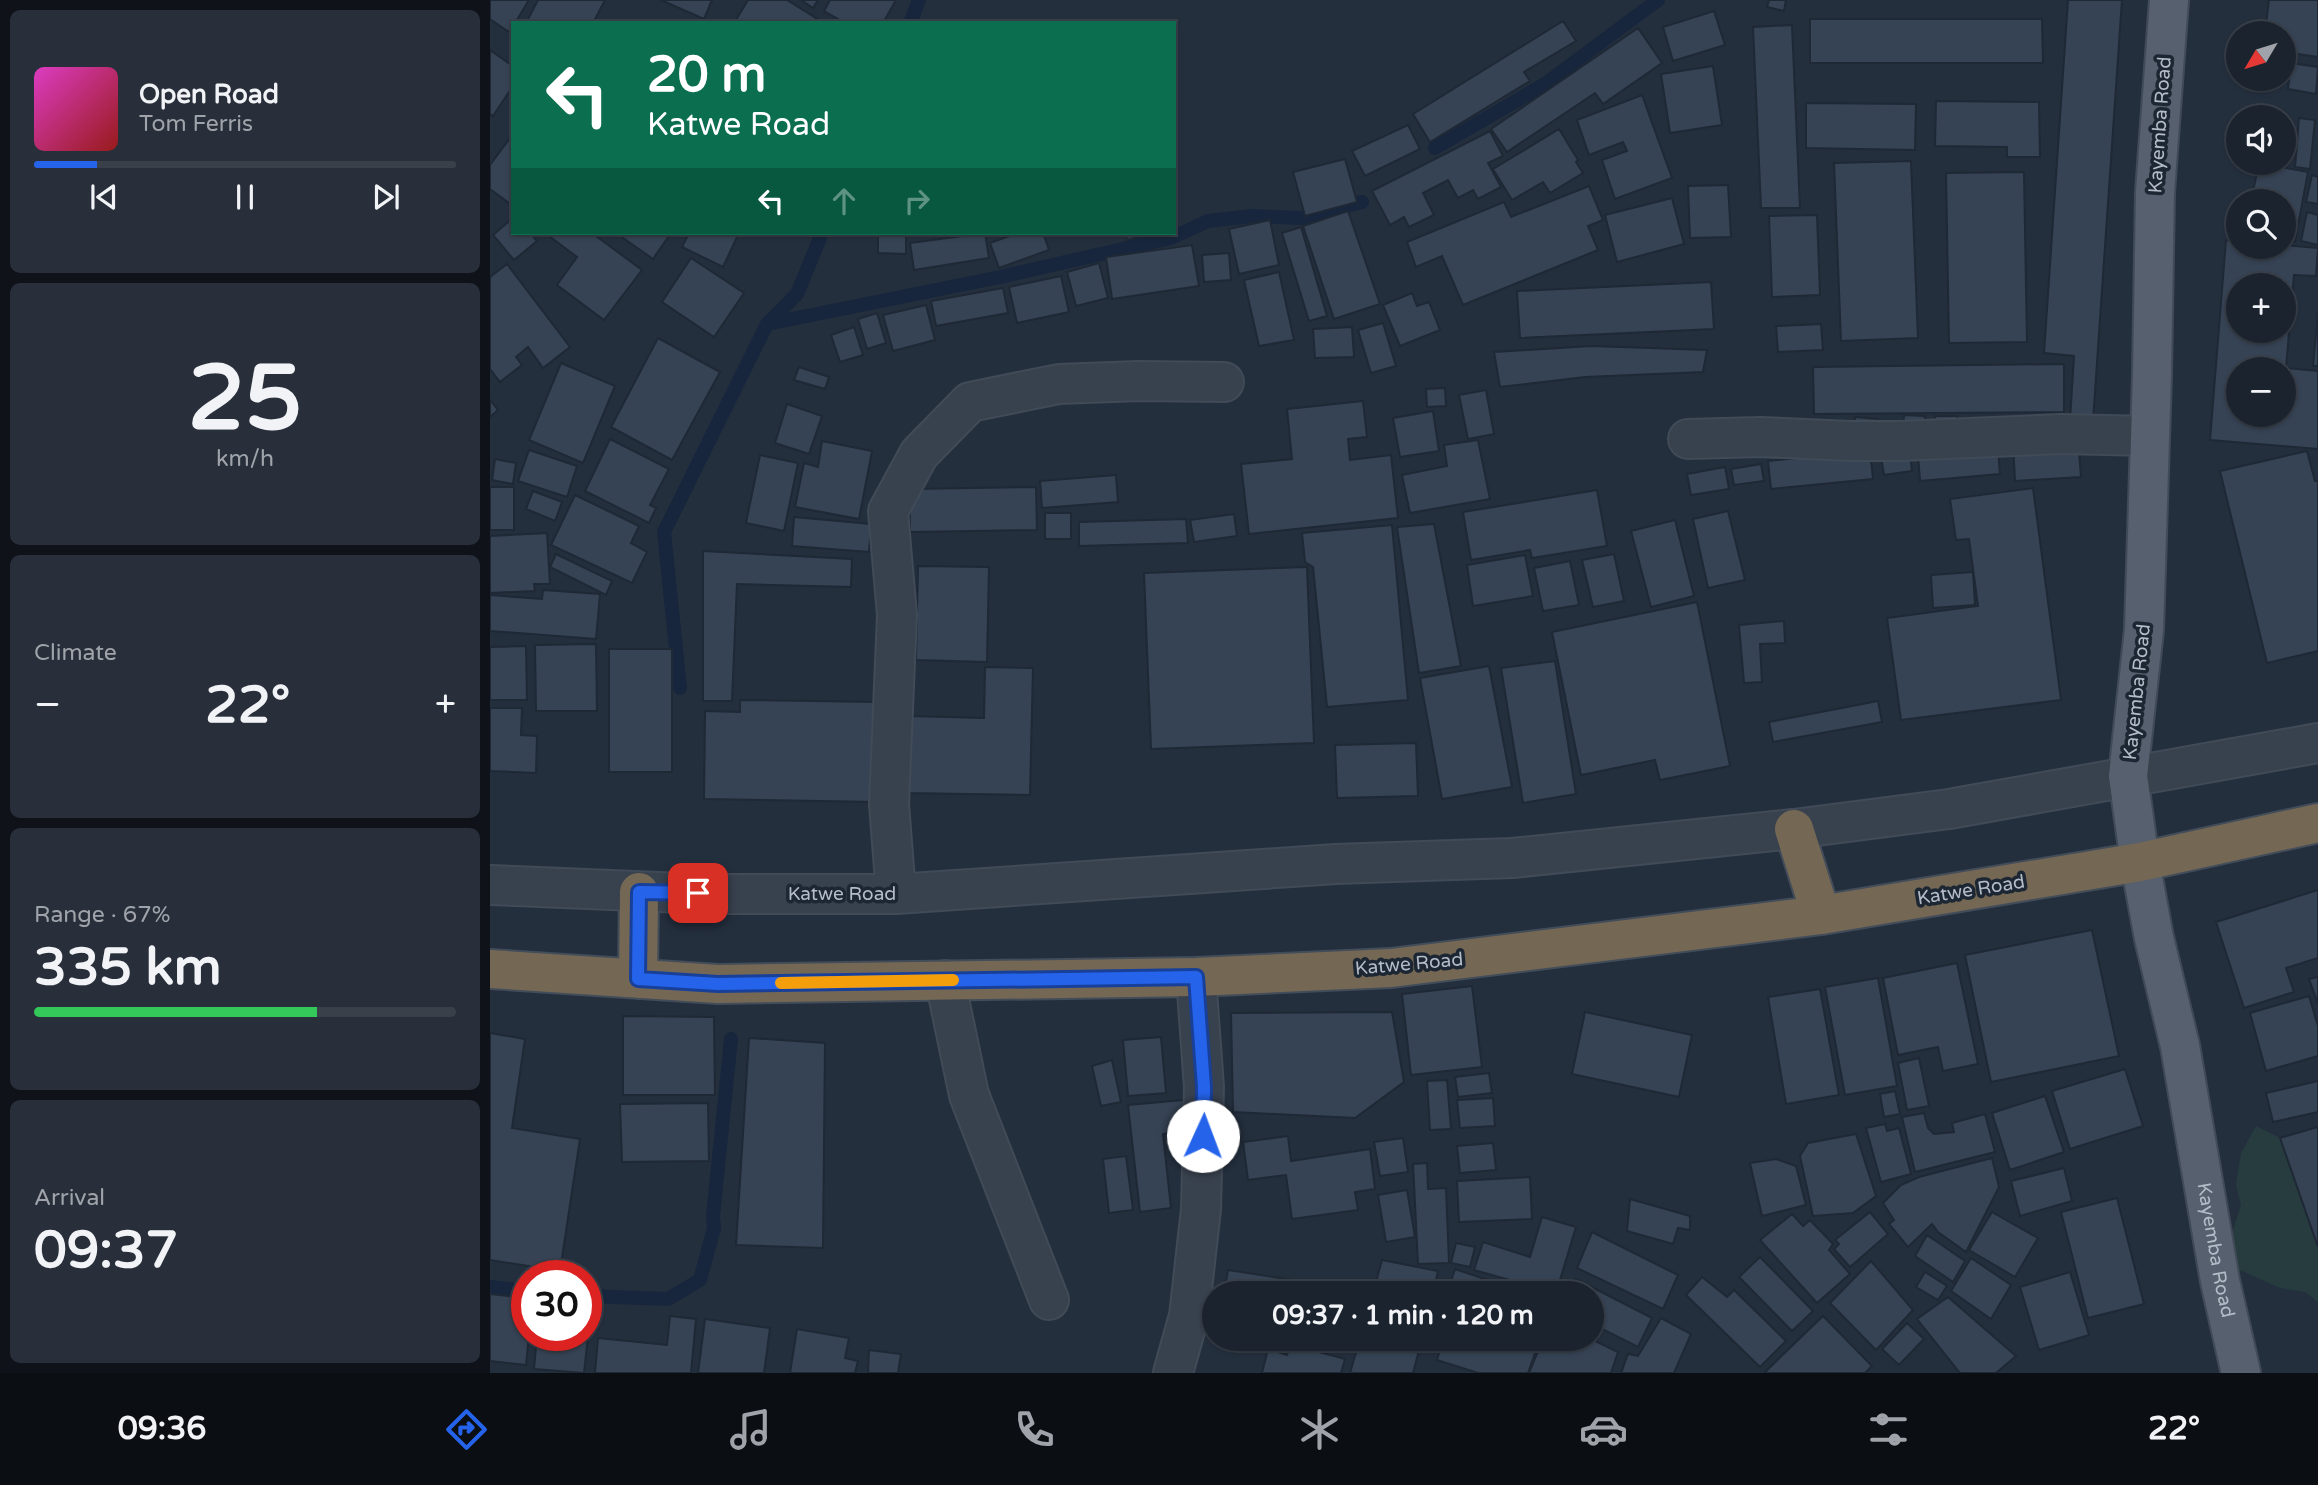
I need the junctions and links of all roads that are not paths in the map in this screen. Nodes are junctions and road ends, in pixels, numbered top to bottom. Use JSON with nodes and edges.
{"nodes":[{"id":1,"x":2169,"y":0,"type":"edge"},
{"id":2,"x":1224,"y":382,"type":"dead end"},
{"id":3,"x":2150,"y":436,"type":"junction"},
{"id":4,"x":1688,"y":439,"type":"dead end"},
{"id":5,"x":2318,"y":743,"type":"edge"},
{"id":6,"x":2129,"y":776,"type":"junction"},
{"id":7,"x":2318,"y":824,"type":"edge"},
{"id":8,"x":1794,"y":829,"type":"junction"},
{"id":9,"x":2140,"y":862,"type":"junction"},
{"id":10,"x":490,"y":885,"type":"edge"},
{"id":11,"x":639,"y":892,"type":"junction"},
{"id":12,"x":896,"y":894,"type":"junction"},
{"id":13,"x":1821,"y":915,"type":"junction"},
{"id":14,"x":490,"y":970,"type":"edge"},
{"id":15,"x":1196,"y":977,"type":"junction"},
{"id":16,"x":638,"y":979,"type":"junction"},
{"id":17,"x":945,"y":980,"type":"junction"},
{"id":18,"x":1049,"y":1300,"type":"dead end"},
{"id":19,"x":1173,"y":1373,"type":"edge"},
{"id":20,"x":2241,"y":1373,"type":"edge"}],
"edges":[{"from":1,"to":3,"type":"main road","name":"Kayemba Road"},
{"from":2,"to":12,"type":"street"},
{"from":3,"to":4,"type":"street"},
{"from":3,"to":6,"type":"main road","name":"Kayemba Road"},
{"from":5,"to":6,"type":"street","name":"Katwe Road"},
{"from":6,"to":8,"type":"street","name":"Katwe Road"},
{"from":6,"to":9,"type":"main road","name":"Kayemba Road"},
{"from":7,"to":9,"type":"highway","name":"Katwe Road"},
{"from":8,"to":12,"type":"street","name":"Katwe Road"},
{"from":8,"to":13,"type":"highway"},
{"from":9,"to":13,"type":"highway","name":"Katwe Road"},
{"from":9,"to":20,"type":"main road","name":"Kayemba Road"},
{"from":10,"to":11,"type":"street","name":"Katwe Road"},
{"from":11,"to":12,"type":"street","name":"Katwe Road"},
{"from":11,"to":16,"type":"highway"},
{"from":13,"to":15,"type":"highway","name":"Katwe Road"},
{"from":14,"to":16,"type":"highway","name":"Katwe Road"},
{"from":15,"to":17,"type":"highway","name":"Katwe Road"},
{"from":15,"to":19,"type":"street"},
{"from":16,"to":17,"type":"highway","name":"Katwe Road"},
{"from":17,"to":18,"type":"street"}]}
